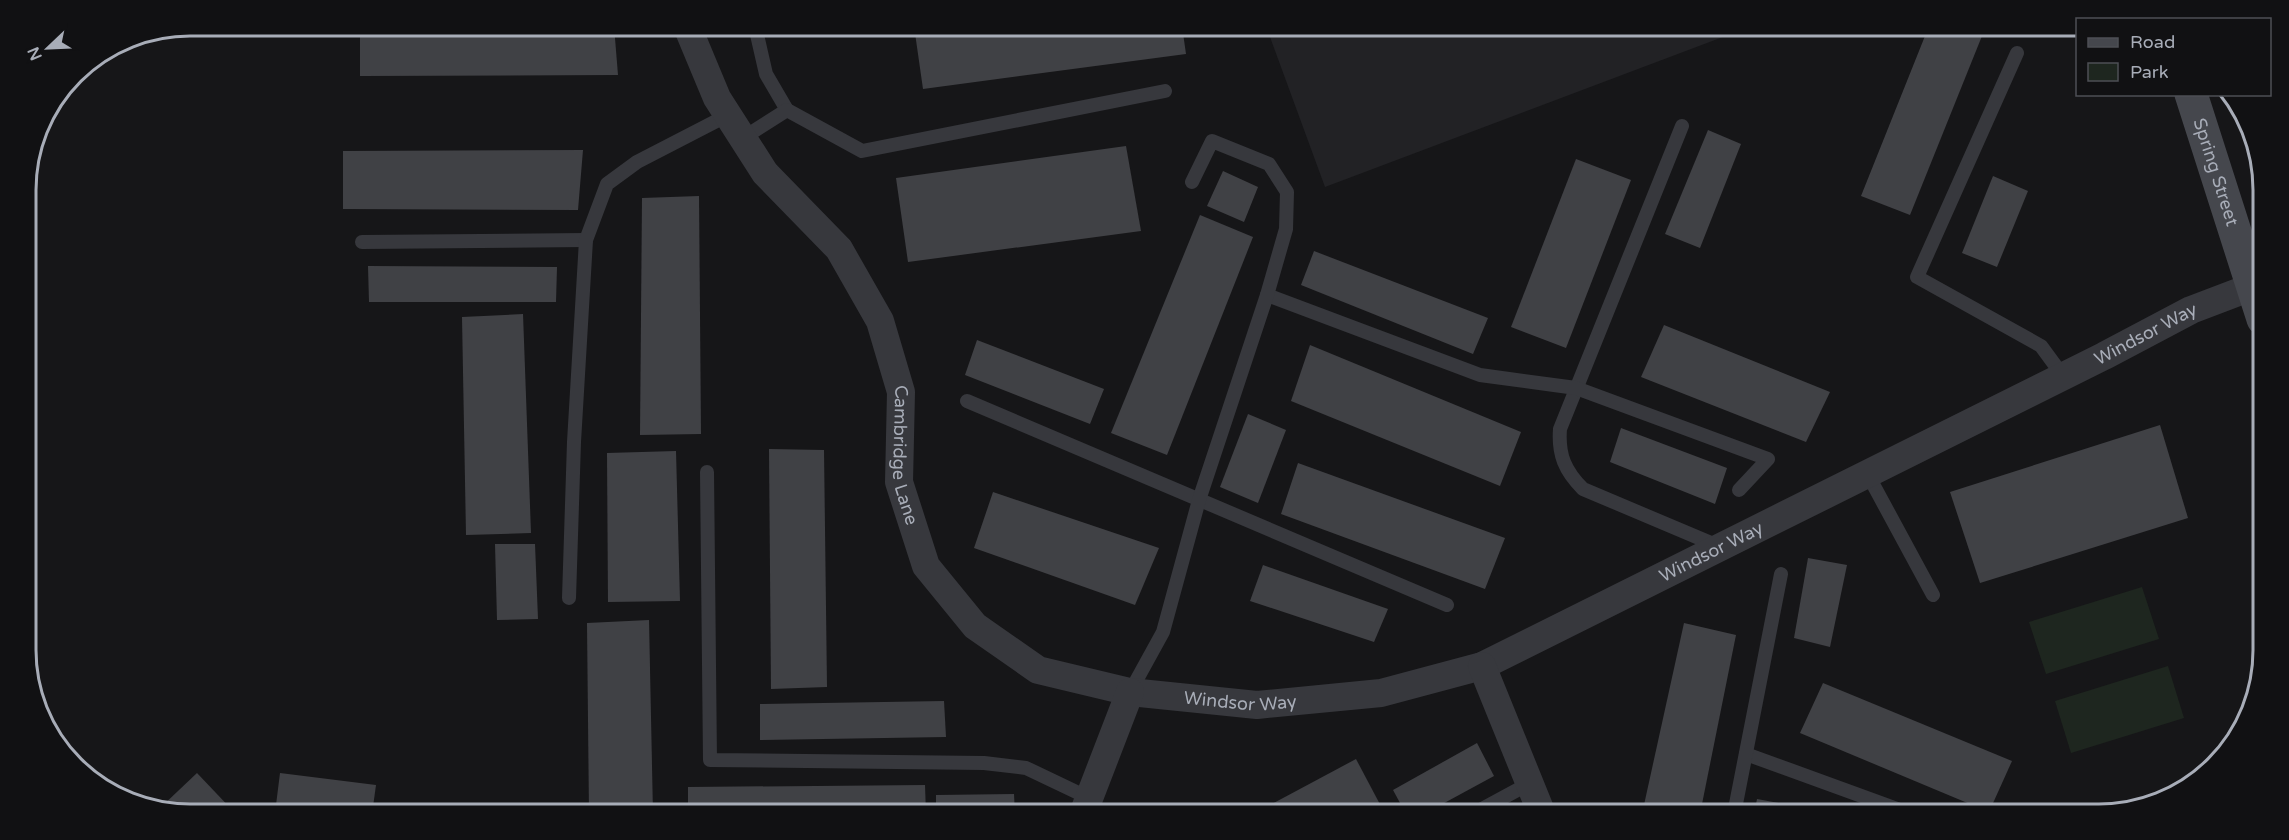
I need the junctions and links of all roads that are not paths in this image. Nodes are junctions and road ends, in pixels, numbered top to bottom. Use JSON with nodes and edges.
{"nodes":[{"id":1,"x":691,"y":36,"type":"edge"},
{"id":2,"x":757,"y":36,"type":"edge"},
{"id":3,"x":2017,"y":53,"type":"dead end"},
{"id":4,"x":1165,"y":91,"type":"dead end"},
{"id":5,"x":2192,"y":96,"type":"edge"},
{"id":6,"x":786,"y":110,"type":"junction"},
{"id":7,"x":1682,"y":126,"type":"dead end"},
{"id":8,"x":735,"y":127,"type":"junction"},
{"id":9,"x":1192,"y":182,"type":"dead end"},
{"id":10,"x":586,"y":240,"type":"junction"},
{"id":11,"x":362,"y":242,"type":"dead end"},
{"id":12,"x":2253,"y":273,"type":"edge"},
{"id":13,"x":2253,"y":286,"type":"edge"},
{"id":14,"x":1267,"y":295,"type":"junction"},
{"id":15,"x":2063,"y":376,"type":"junction"},
{"id":16,"x":1576,"y":388,"type":"junction"},
{"id":17,"x":967,"y":402,"type":"dead end"},
{"id":18,"x":706,"y":472,"type":"dead end"},
{"id":19,"x":1867,"y":473,"type":"junction"},
{"id":20,"x":1739,"y":490,"type":"dead end"},
{"id":21,"x":1199,"y":500,"type":"junction"},
{"id":22,"x":1720,"y":547,"type":"junction"},
{"id":23,"x":1781,"y":574,"type":"dead end"},
{"id":24,"x":1933,"y":595,"type":"dead end"},
{"id":25,"x":569,"y":598,"type":"dead end"},
{"id":26,"x":1447,"y":605,"type":"dead end"},
{"id":27,"x":1482,"y":666,"type":"junction"},
{"id":28,"x":1130,"y":692,"type":"junction"},
{"id":29,"x":1746,"y":754,"type":"junction"},
{"id":30,"x":1530,"y":783,"type":"junction"},
{"id":31,"x":1083,"y":804,"type":"edge"},
{"id":32,"x":1087,"y":804,"type":"edge"},
{"id":33,"x":1491,"y":804,"type":"edge"},
{"id":34,"x":1538,"y":804,"type":"edge"},
{"id":35,"x":1736,"y":804,"type":"edge"},
{"id":36,"x":1884,"y":804,"type":"edge"}],
"edges":[{"from":1,"to":8,"type":"street","name":"Cambridge Lane"},
{"from":2,"to":6,"type":"lane"},
{"from":3,"to":15,"type":"lane"},
{"from":4,"to":6,"type":"lane"},
{"from":5,"to":12,"type":"main road","name":"Spring Street"},
{"from":6,"to":8,"type":"lane"},
{"from":7,"to":16,"type":"lane"},
{"from":8,"to":10,"type":"lane"},
{"from":8,"to":28,"type":"street","name":"Cambridge Lane"},
{"from":9,"to":14,"type":"lane"},
{"from":10,"to":11,"type":"lane"},
{"from":10,"to":25,"type":"lane"},
{"from":13,"to":15,"type":"street","name":"Windsor Way"},
{"from":14,"to":16,"type":"lane"},
{"from":14,"to":21,"type":"lane"},
{"from":15,"to":19,"type":"street","name":"Windsor Way"},
{"from":16,"to":20,"type":"lane"},
{"from":16,"to":22,"type":"lane"},
{"from":17,"to":21,"type":"lane"},
{"from":18,"to":31,"type":"lane"},
{"from":19,"to":22,"type":"street","name":"Windsor Way"},
{"from":19,"to":24,"type":"lane"},
{"from":21,"to":26,"type":"lane"},
{"from":21,"to":28,"type":"lane"},
{"from":22,"to":27,"type":"street","name":"Windsor Way"},
{"from":23,"to":29,"type":"lane"},
{"from":27,"to":28,"type":"street","name":"Windsor Way"},
{"from":27,"to":30,"type":"street"},
{"from":28,"to":32,"type":"street"},
{"from":29,"to":35,"type":"lane"},
{"from":29,"to":36,"type":"lane"},
{"from":30,"to":33,"type":"lane"},
{"from":30,"to":34,"type":"street"}]}
